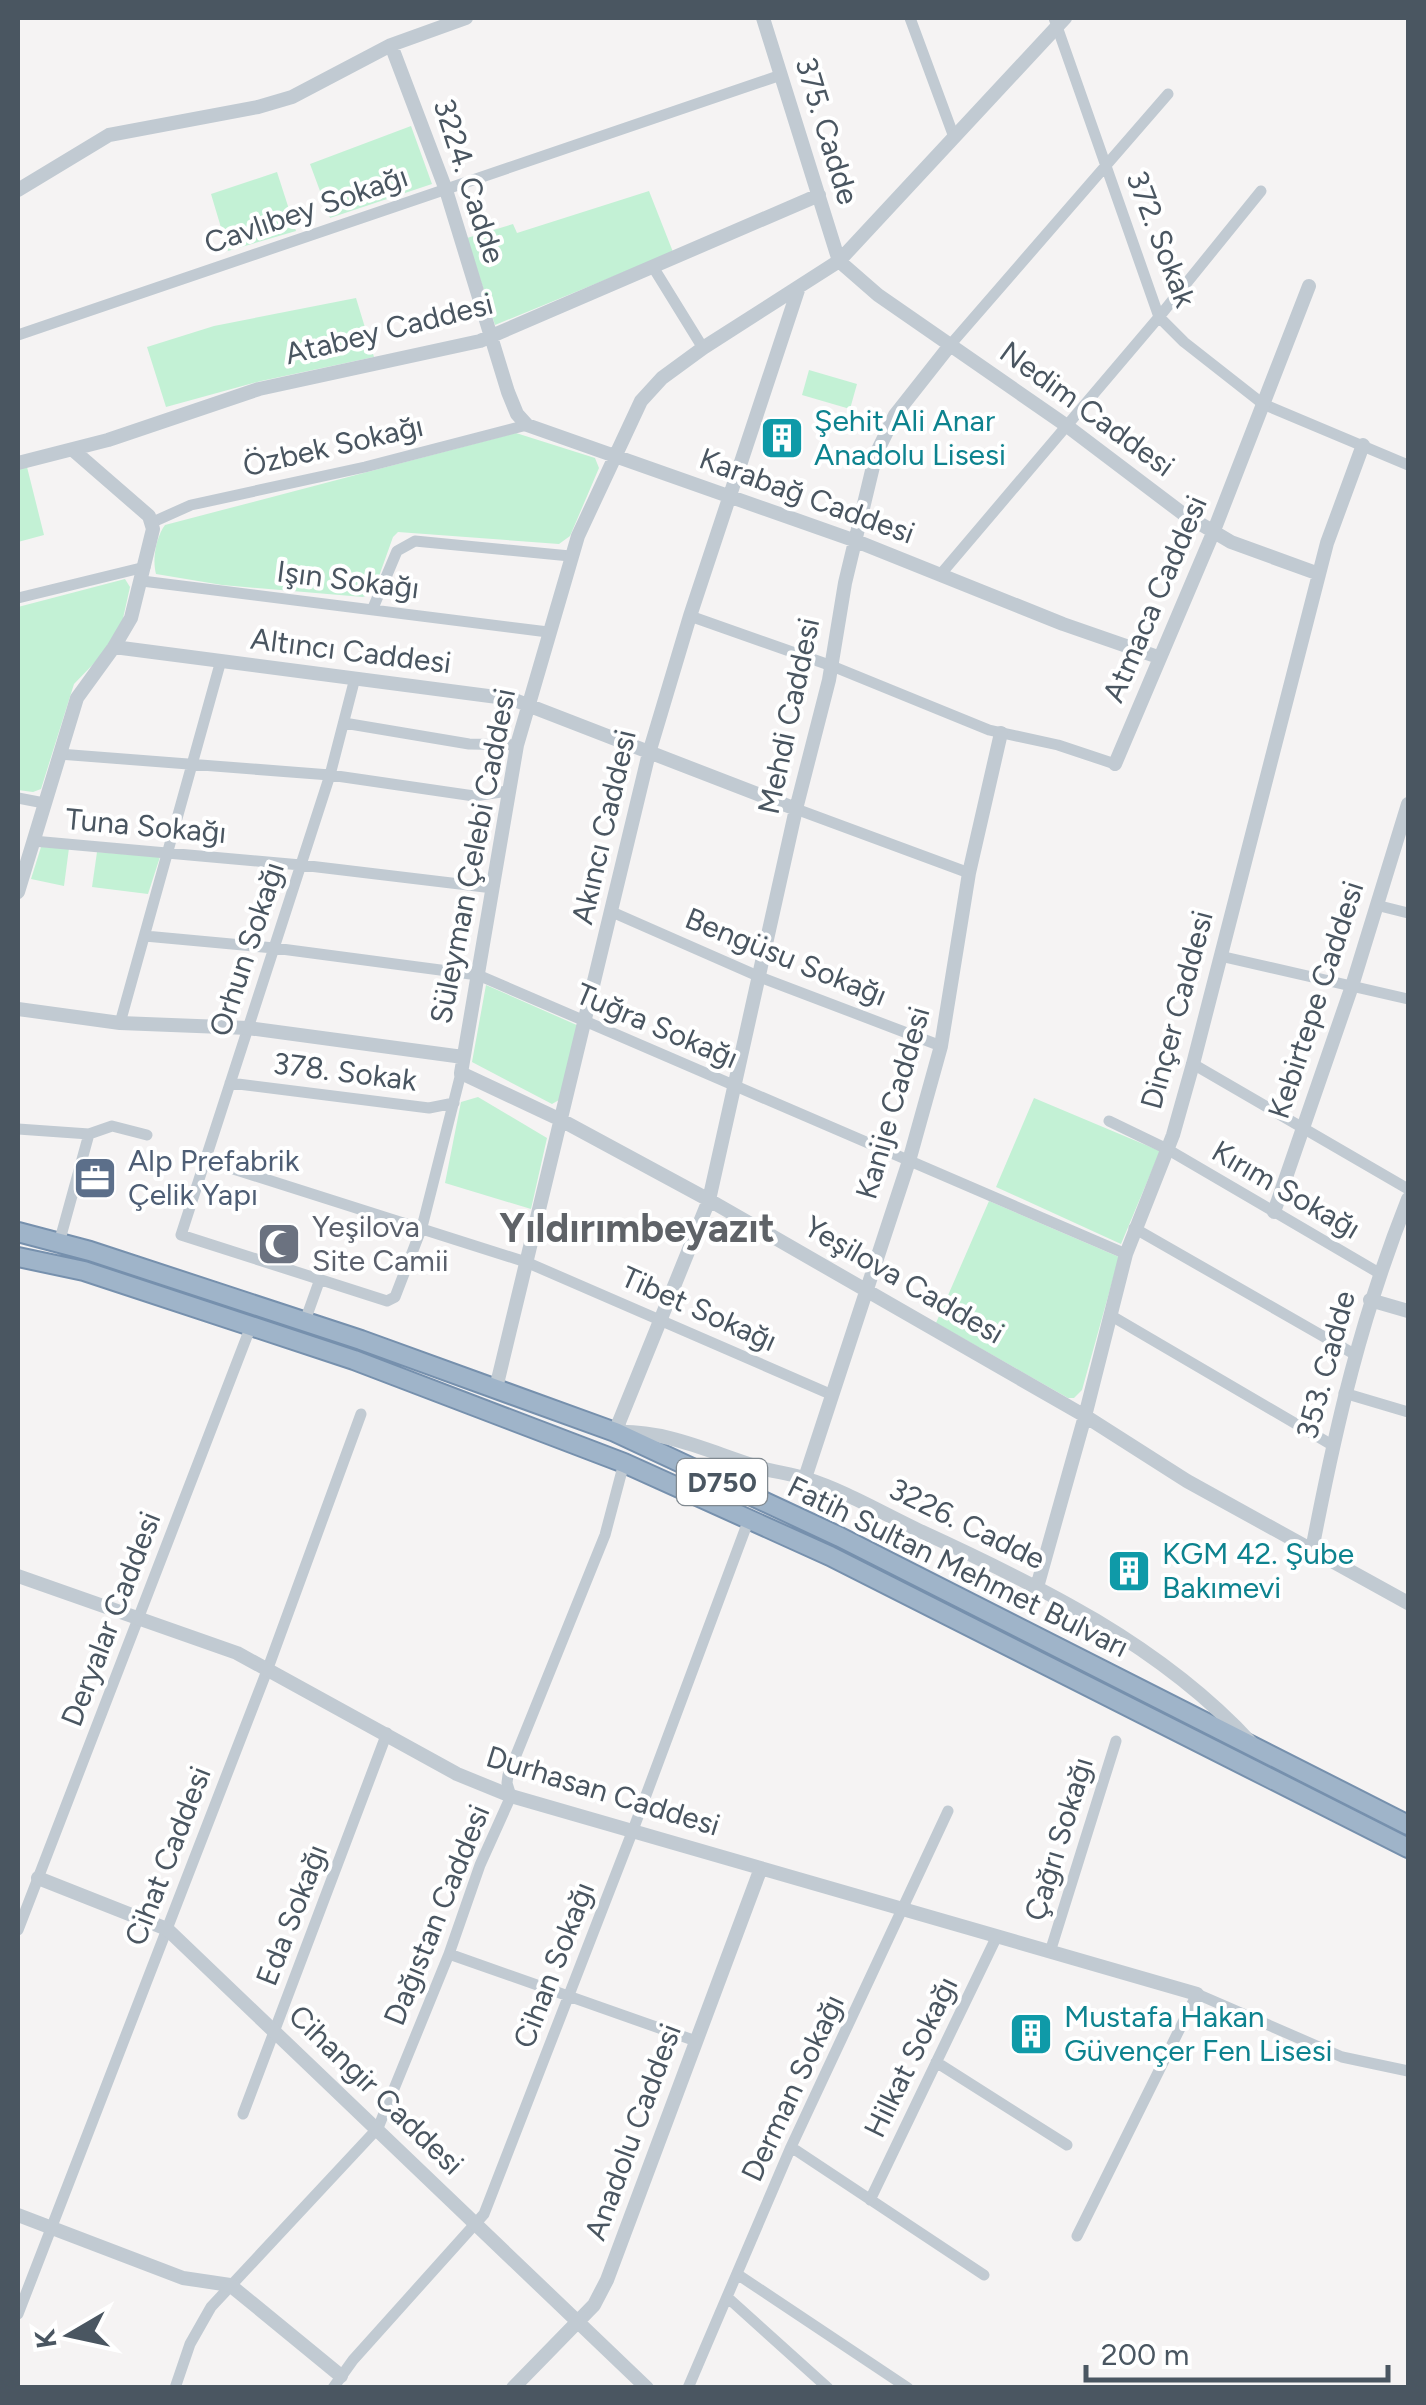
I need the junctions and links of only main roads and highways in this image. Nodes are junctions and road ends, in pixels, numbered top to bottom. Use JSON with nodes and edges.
{"nodes":[{"id":1,"x":18,"y":1232,"type":"edge"},
{"id":2,"x":18,"y":1257,"type":"edge"},
{"id":3,"x":1403,"y":1820,"type":"edge"},
{"id":4,"x":1380,"y":1834,"type":"junction"},
{"id":5,"x":1408,"y":1848,"type":"edge"},
{"id":6,"x":1408,"y":1862,"type":"edge"}],
"edges":[{"from":1,"to":3,"type":"highway","name":"Fatih Sultan Mehmet Bulvarı","number":"D750"},
{"from":2,"to":4,"type":"highway","name":"Fatih Sultan Mehmet Bulvarı","number":"D750"},
{"from":4,"to":5,"type":"highway","name":"Fatih Sultan Mehmet Bulvarı","number":"D750"},
{"from":4,"to":6,"type":"highway"}]}
